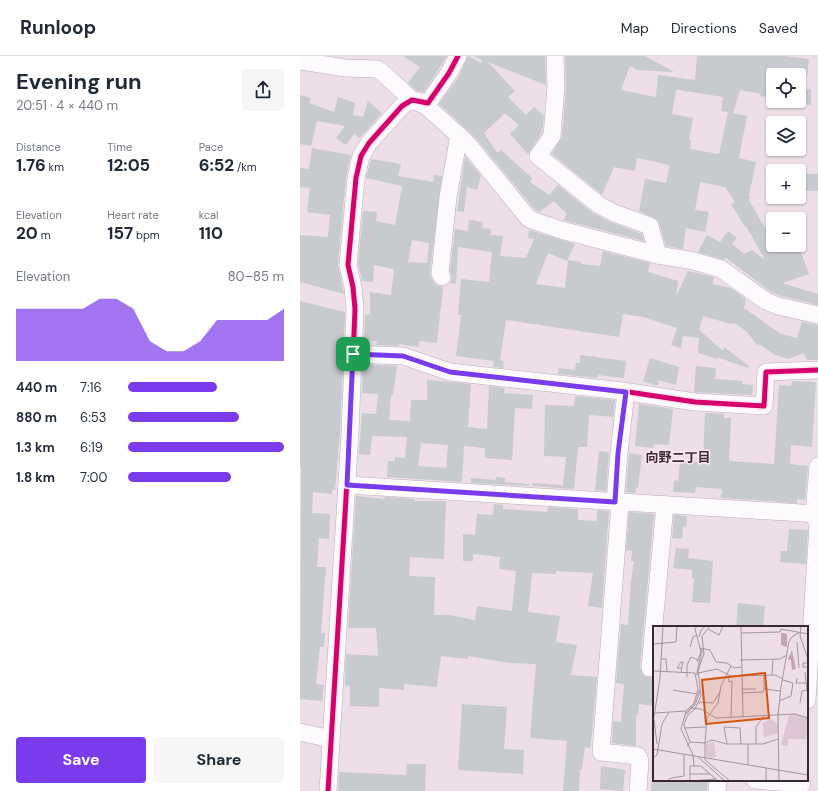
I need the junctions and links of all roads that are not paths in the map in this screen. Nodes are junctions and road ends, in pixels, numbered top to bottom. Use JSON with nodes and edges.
{"nodes":[{"id":1,"x":458,"y":56,"type":"edge"},
{"id":2,"x":555,"y":56,"type":"edge"},
{"id":3,"x":300,"y":61,"type":"edge"},
{"id":4,"x":412,"y":100,"type":"junction"},
{"id":5,"x":459,"y":135,"type":"junction"},
{"id":6,"x":658,"y":255,"type":"junction"},
{"id":7,"x":442,"y":277,"type":"dead end"},
{"id":8,"x":818,"y":315,"type":"edge"},
{"id":9,"x":353,"y":354,"type":"junction"},
{"id":10,"x":818,"y":370,"type":"edge"},
{"id":11,"x":626,"y":392,"type":"junction"},
{"id":12,"x":818,"y":466,"type":"edge"},
{"id":13,"x":347,"y":485,"type":"junction"},
{"id":14,"x":618,"y":502,"type":"junction"},
{"id":15,"x":665,"y":505,"type":"junction"},
{"id":16,"x":816,"y":514,"type":"edge"},
{"id":17,"x":654,"y":626,"type":"edge"},
{"id":18,"x":653,"y":635,"type":"edge"},
{"id":19,"x":650,"y":668,"type":"dead end"},
{"id":20,"x":808,"y":684,"type":"edge"},
{"id":21,"x":300,"y":732,"type":"edge"},
{"id":22,"x":331,"y":739,"type":"junction"},
{"id":23,"x":647,"y":770,"type":"edge"},
{"id":24,"x":718,"y":781,"type":"edge"},
{"id":25,"x":764,"y":781,"type":"edge"},
{"id":26,"x":802,"y":785,"type":"edge"},
{"id":27,"x":328,"y":791,"type":"edge"},
{"id":28,"x":638,"y":791,"type":"edge"},
{"id":29,"x":717,"y":791,"type":"edge"}],
"edges":[{"from":1,"to":4,"type":"street"},
{"from":2,"to":6,"type":"street"},
{"from":3,"to":4,"type":"street"},
{"from":4,"to":5,"type":"street"},
{"from":4,"to":9,"type":"street"},
{"from":5,"to":6,"type":"street"},
{"from":5,"to":7,"type":"street"},
{"from":6,"to":8,"type":"street"},
{"from":9,"to":11,"type":"street"},
{"from":9,"to":13,"type":"street"},
{"from":10,"to":11,"type":"street"},
{"from":11,"to":14,"type":"street"},
{"from":12,"to":16,"type":"street"},
{"from":13,"to":14,"type":"street"},
{"from":13,"to":22,"type":"street"},
{"from":14,"to":15,"type":"street"},
{"from":14,"to":23,"type":"street"},
{"from":15,"to":16,"type":"street"},
{"from":15,"to":17,"type":"street"},
{"from":16,"to":20,"type":"street"},
{"from":18,"to":19,"type":"street"},
{"from":21,"to":22,"type":"street"},
{"from":22,"to":27,"type":"street"},
{"from":23,"to":28,"type":"street"},
{"from":24,"to":29,"type":"street"},
{"from":25,"to":26,"type":"street"}]}
